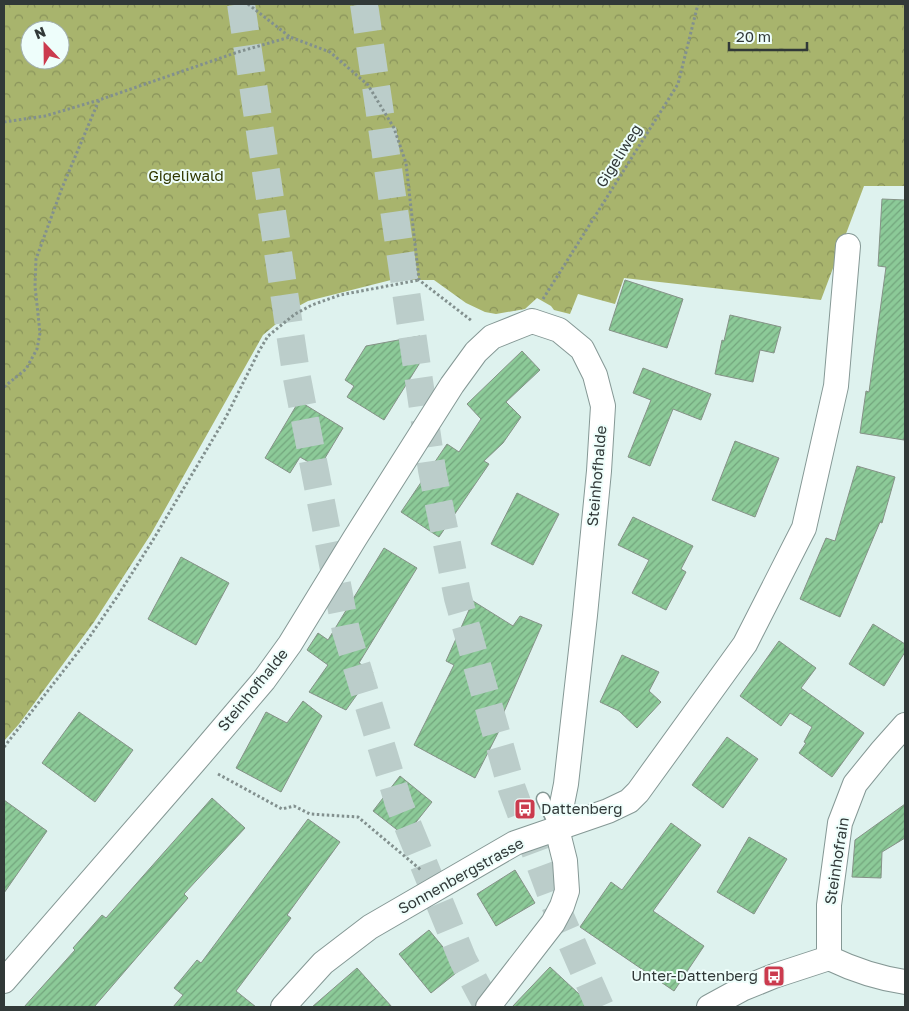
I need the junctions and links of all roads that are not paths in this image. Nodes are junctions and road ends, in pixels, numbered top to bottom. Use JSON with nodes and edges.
{"nodes":[{"id":1,"x":848,"y":246,"type":"dead end"},
{"id":2,"x":905,"y":725,"type":"edge"},
{"id":3,"x":542,"y":800,"type":"dead end"},
{"id":4,"x":557,"y":828,"type":"junction"},
{"id":5,"x":829,"y":958,"type":"junction"},
{"id":6,"x":4,"y":981,"type":"edge"},
{"id":7,"x":905,"y":982,"type":"edge"},
{"id":8,"x":283,"y":1007,"type":"edge"},
{"id":9,"x":488,"y":1007,"type":"edge"},
{"id":10,"x":710,"y":1007,"type":"edge"}],
"edges":[{"from":1,"to":4,"type":"street"},
{"from":2,"to":5,"type":"street","name":"Steinhofrain"},
{"from":3,"to":4,"type":"lane"},
{"from":4,"to":6,"type":"street","name":"Steinhofhalde"},
{"from":4,"to":8,"type":"street","name":"Sonnenbergstrasse"},
{"from":4,"to":9,"type":"street"},
{"from":5,"to":7,"type":"street"},
{"from":5,"to":10,"type":"street"}]}
